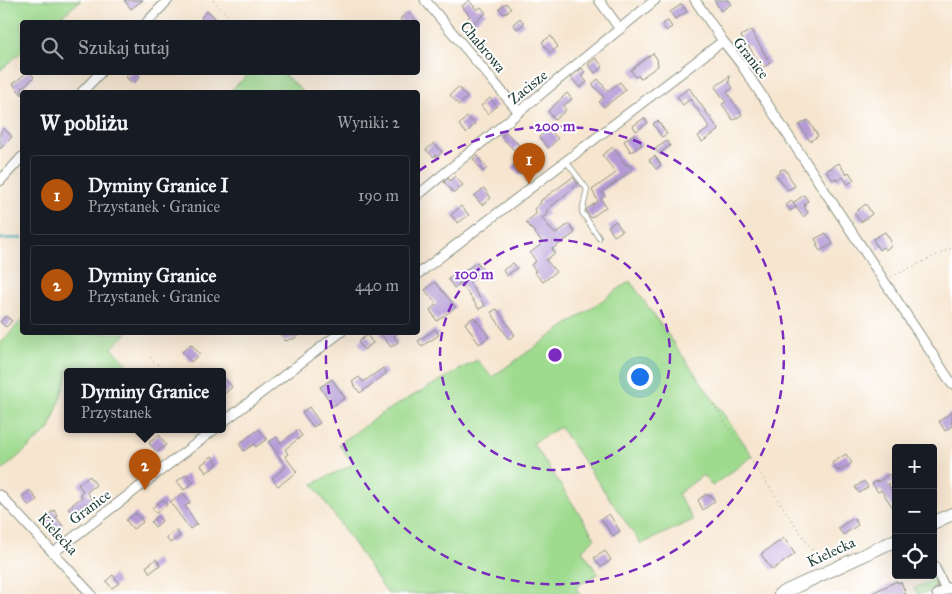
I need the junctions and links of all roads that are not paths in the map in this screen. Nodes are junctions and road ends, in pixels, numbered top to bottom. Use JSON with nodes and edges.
{"nodes":[{"id":1,"x":168,"y":0,"type":"edge"},
{"id":2,"x":425,"y":0,"type":"edge"},
{"id":3,"x":599,"y":0,"type":"edge"},
{"id":4,"x":655,"y":0,"type":"edge"},
{"id":5,"x":695,"y":0,"type":"edge"},
{"id":6,"x":149,"y":20,"type":"edge"},
{"id":7,"x":620,"y":29,"type":"junction"},
{"id":8,"x":723,"y":41,"type":"junction"},
{"id":9,"x":97,"y":75,"type":"edge"},
{"id":10,"x":84,"y":90,"type":"edge"},
{"id":11,"x":519,"y":112,"type":"junction"},
{"id":12,"x":20,"y":159,"type":"edge"},
{"id":13,"x":566,"y":161,"type":"junction"},
{"id":14,"x":0,"y":181,"type":"edge"},
{"id":15,"x":420,"y":193,"type":"edge"},
{"id":16,"x":599,"y":238,"type":"dead end"},
{"id":17,"x":420,"y":272,"type":"edge"},
{"id":18,"x":337,"y":335,"type":"edge"},
{"id":19,"x":952,"y":384,"type":"edge"},
{"id":20,"x":226,"y":420,"type":"edge"},
{"id":21,"x":210,"y":433,"type":"edge"},
{"id":22,"x":0,"y":495,"type":"edge"},
{"id":23,"x":952,"y":514,"type":"edge"},
{"id":24,"x":937,"y":521,"type":"edge"},
{"id":25,"x":892,"y":542,"type":"edge"},
{"id":26,"x":53,"y":553,"type":"junction"},
{"id":27,"x":937,"y":573,"type":"edge"},
{"id":28,"x":945,"y":590,"type":"edge"},
{"id":29,"x":91,"y":594,"type":"edge"},
{"id":30,"x":780,"y":594,"type":"edge"}],
"edges":[{"from":1,"to":6,"type":"street"},
{"from":2,"to":11,"type":"street","name":"Chabrowa"},
{"from":3,"to":7,"type":"street"},
{"from":4,"to":7,"type":"street","name":"Zacisze"},
{"from":5,"to":8,"type":"street"},
{"from":7,"to":11,"type":"street","name":"Zacisze"},
{"from":8,"to":13,"type":"street","name":"Granice"},
{"from":8,"to":19,"type":"street","name":"Granice"},
{"from":9,"to":10,"type":"street"},
{"from":11,"to":15,"type":"street","name":"Zacisze"},
{"from":12,"to":14,"type":"street"},
{"from":13,"to":16,"type":"lane"},
{"from":13,"to":17,"type":"street","name":"Granice"},
{"from":18,"to":20,"type":"street"},
{"from":21,"to":26,"type":"street","name":"Granice"},
{"from":22,"to":26,"type":"street","name":"Kielecka"},
{"from":23,"to":24,"type":"street"},
{"from":25,"to":30,"type":"street","name":"Kielecka"},
{"from":26,"to":29,"type":"street","name":"Kielecka"},
{"from":27,"to":28,"type":"street"}]}
